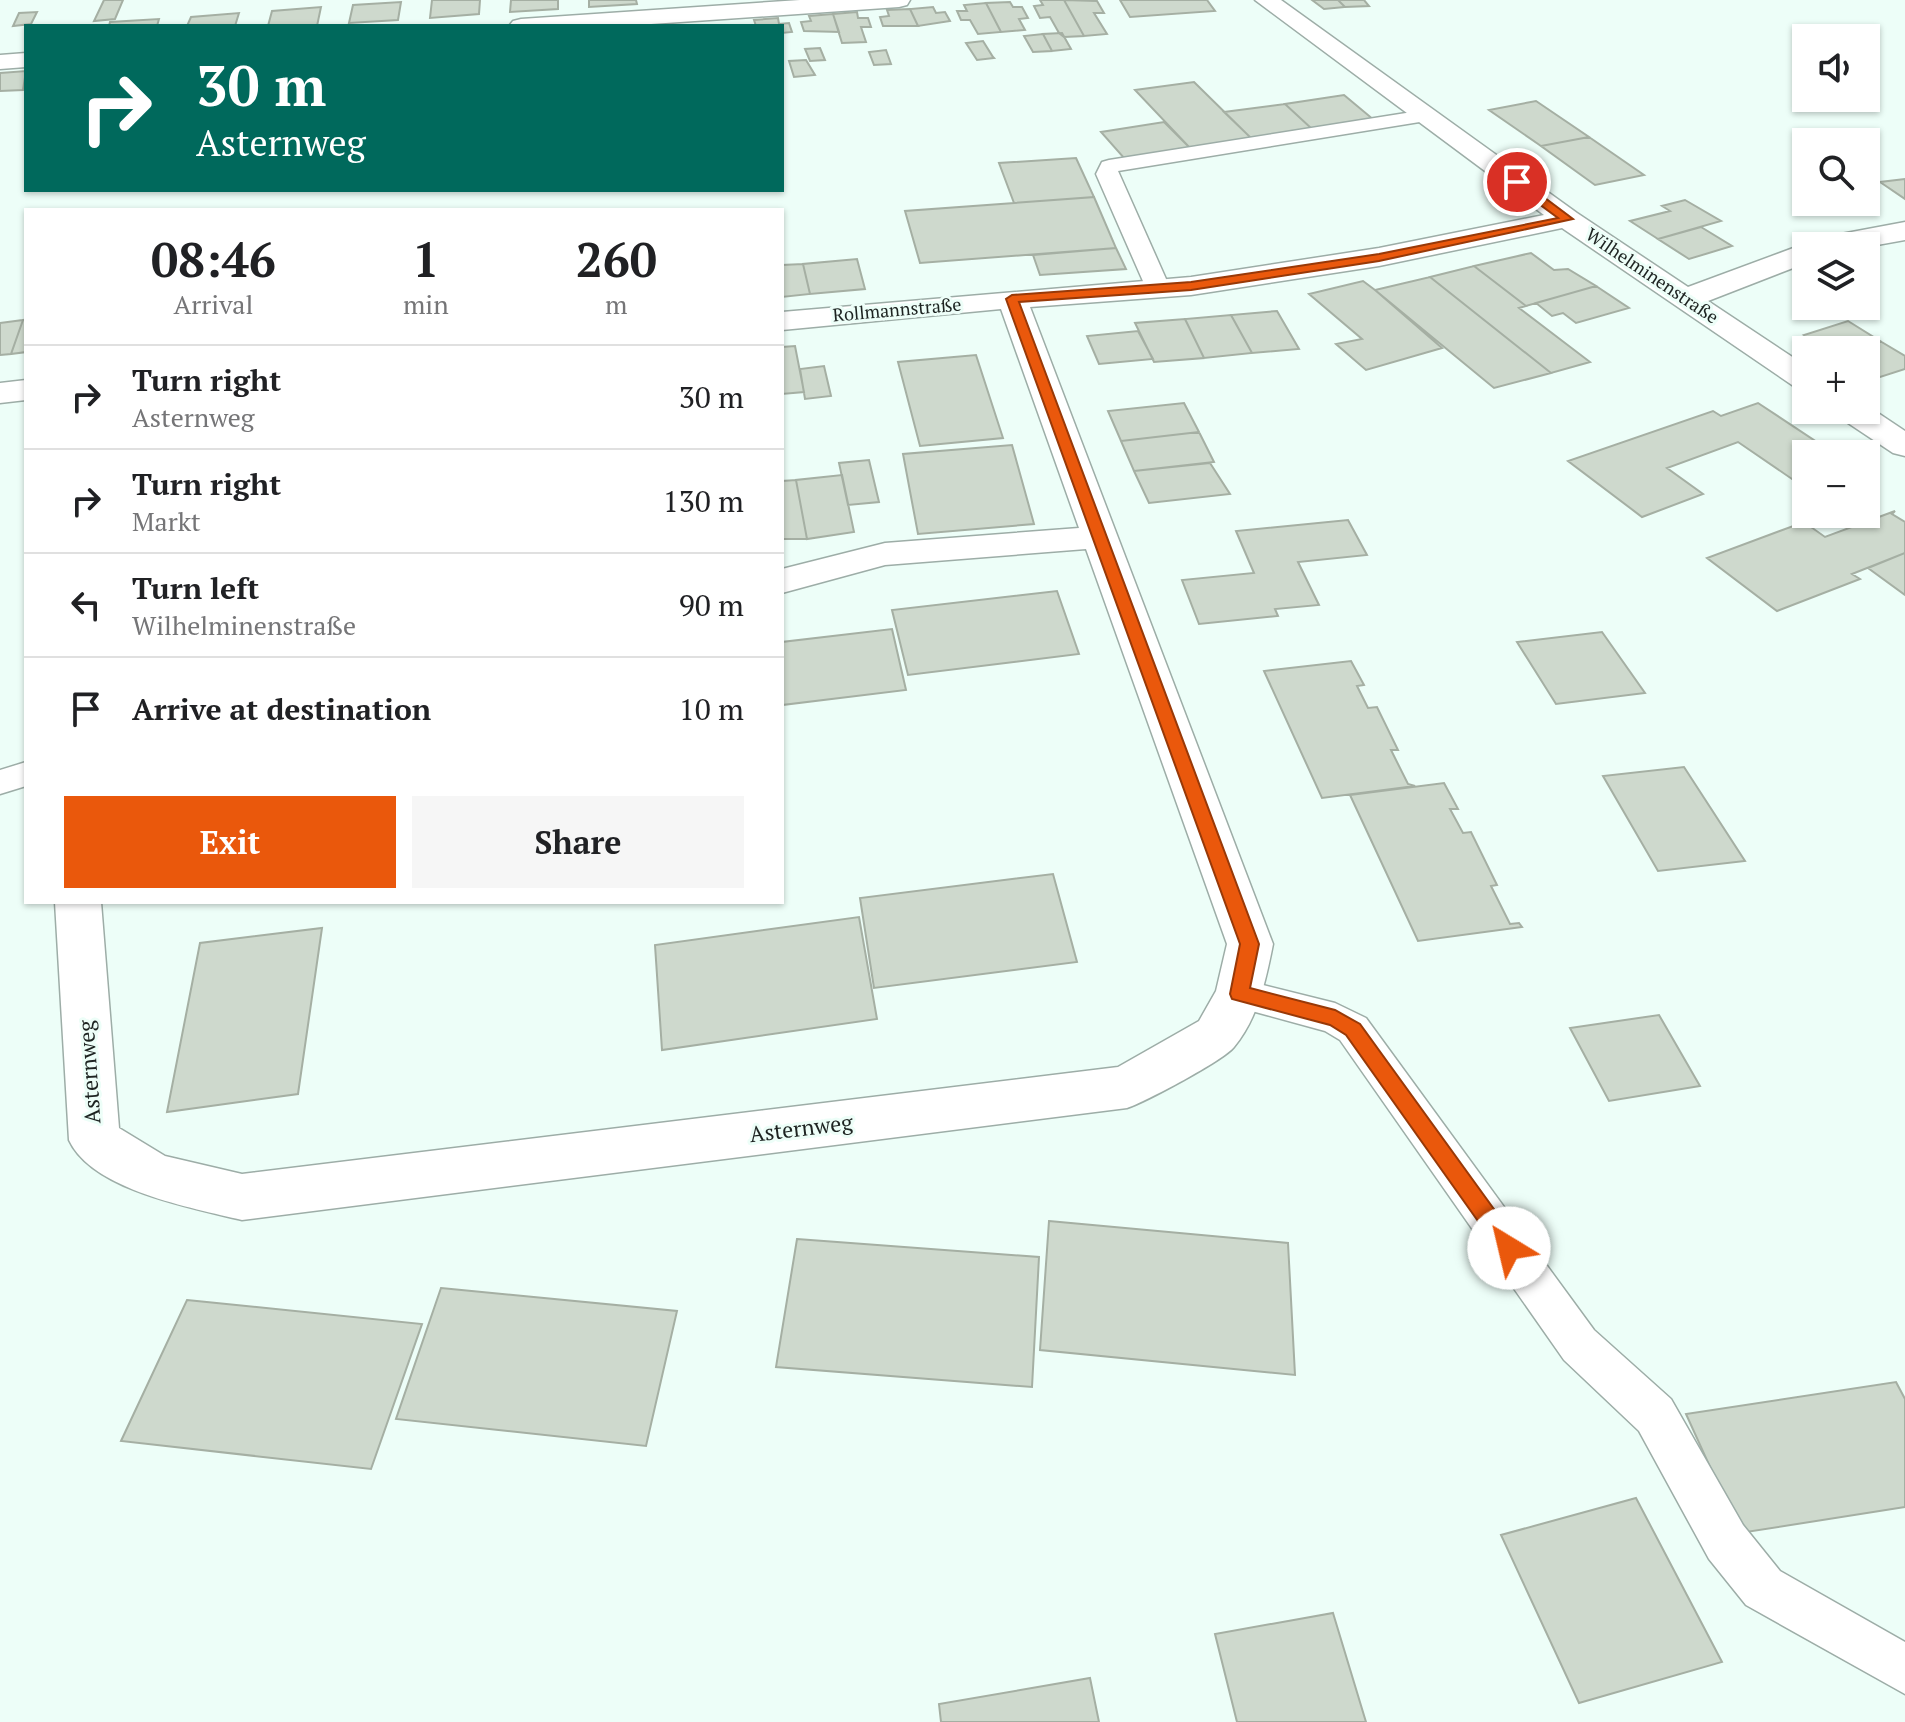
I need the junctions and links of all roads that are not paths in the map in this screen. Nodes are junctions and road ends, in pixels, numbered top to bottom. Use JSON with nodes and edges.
{"nodes":[{"id":1,"x":899,"y":0,"type":"edge"},
{"id":2,"x":1266,"y":0,"type":"edge"},
{"id":3,"x":550,"y":24,"type":"edge"},
{"id":4,"x":24,"y":60,"type":"edge"},
{"id":5,"x":0,"y":62,"type":"edge"},
{"id":6,"x":1425,"y":116,"type":"junction"},
{"id":7,"x":1567,"y":219,"type":"junction"},
{"id":8,"x":1905,"y":231,"type":"edge"},
{"id":9,"x":1880,"y":236,"type":"edge"},
{"id":10,"x":1792,"y":258,"type":"edge"},
{"id":11,"x":1158,"y":288,"type":"junction"},
{"id":12,"x":1012,"y":299,"type":"junction"},
{"id":13,"x":1685,"y":299,"type":"junction"},
{"id":14,"x":784,"y":321,"type":"edge"},
{"id":15,"x":1792,"y":371,"type":"edge"},
{"id":16,"x":24,"y":390,"type":"edge"},
{"id":17,"x":0,"y":393,"type":"edge"},
{"id":18,"x":1872,"y":424,"type":"edge"},
{"id":19,"x":1905,"y":446,"type":"edge"},
{"id":20,"x":1102,"y":537,"type":"junction"},
{"id":21,"x":784,"y":580,"type":"edge"},
{"id":22,"x":24,"y":775,"type":"edge"},
{"id":23,"x":0,"y":782,"type":"edge"},
{"id":24,"x":78,"y":904,"type":"edge"},
{"id":25,"x":1239,"y":994,"type":"junction"},
{"id":26,"x":1905,"y":1669,"type":"edge"}],
"edges":[{"from":1,"to":3,"type":"street"},
{"from":2,"to":6,"type":"street","name":"Wilhelminenstraße"},
{"from":4,"to":5,"type":"street"},
{"from":6,"to":7,"type":"street","name":"Wilhelminenstraße"},
{"from":6,"to":11,"type":"lane"},
{"from":7,"to":11,"type":"street","name":"Rollmannstraße"},
{"from":7,"to":13,"type":"street","name":"Wilhelminenstraße"},
{"from":8,"to":9,"type":"street"},
{"from":10,"to":13,"type":"street"},
{"from":11,"to":12,"type":"street","name":"Rollmannstraße"},
{"from":12,"to":14,"type":"street","name":"Rollmannstraße"},
{"from":12,"to":20,"type":"street","name":"Asternweg"},
{"from":13,"to":15,"type":"street","name":"Wilhelminenstraße"},
{"from":16,"to":17,"type":"street"},
{"from":18,"to":19,"type":"street"},
{"from":20,"to":21,"type":"street"},
{"from":20,"to":25,"type":"street","name":"Asternweg"},
{"from":22,"to":23,"type":"lane"},
{"from":24,"to":25,"type":"street","name":"Asternweg"},
{"from":25,"to":26,"type":"lane"}]}
